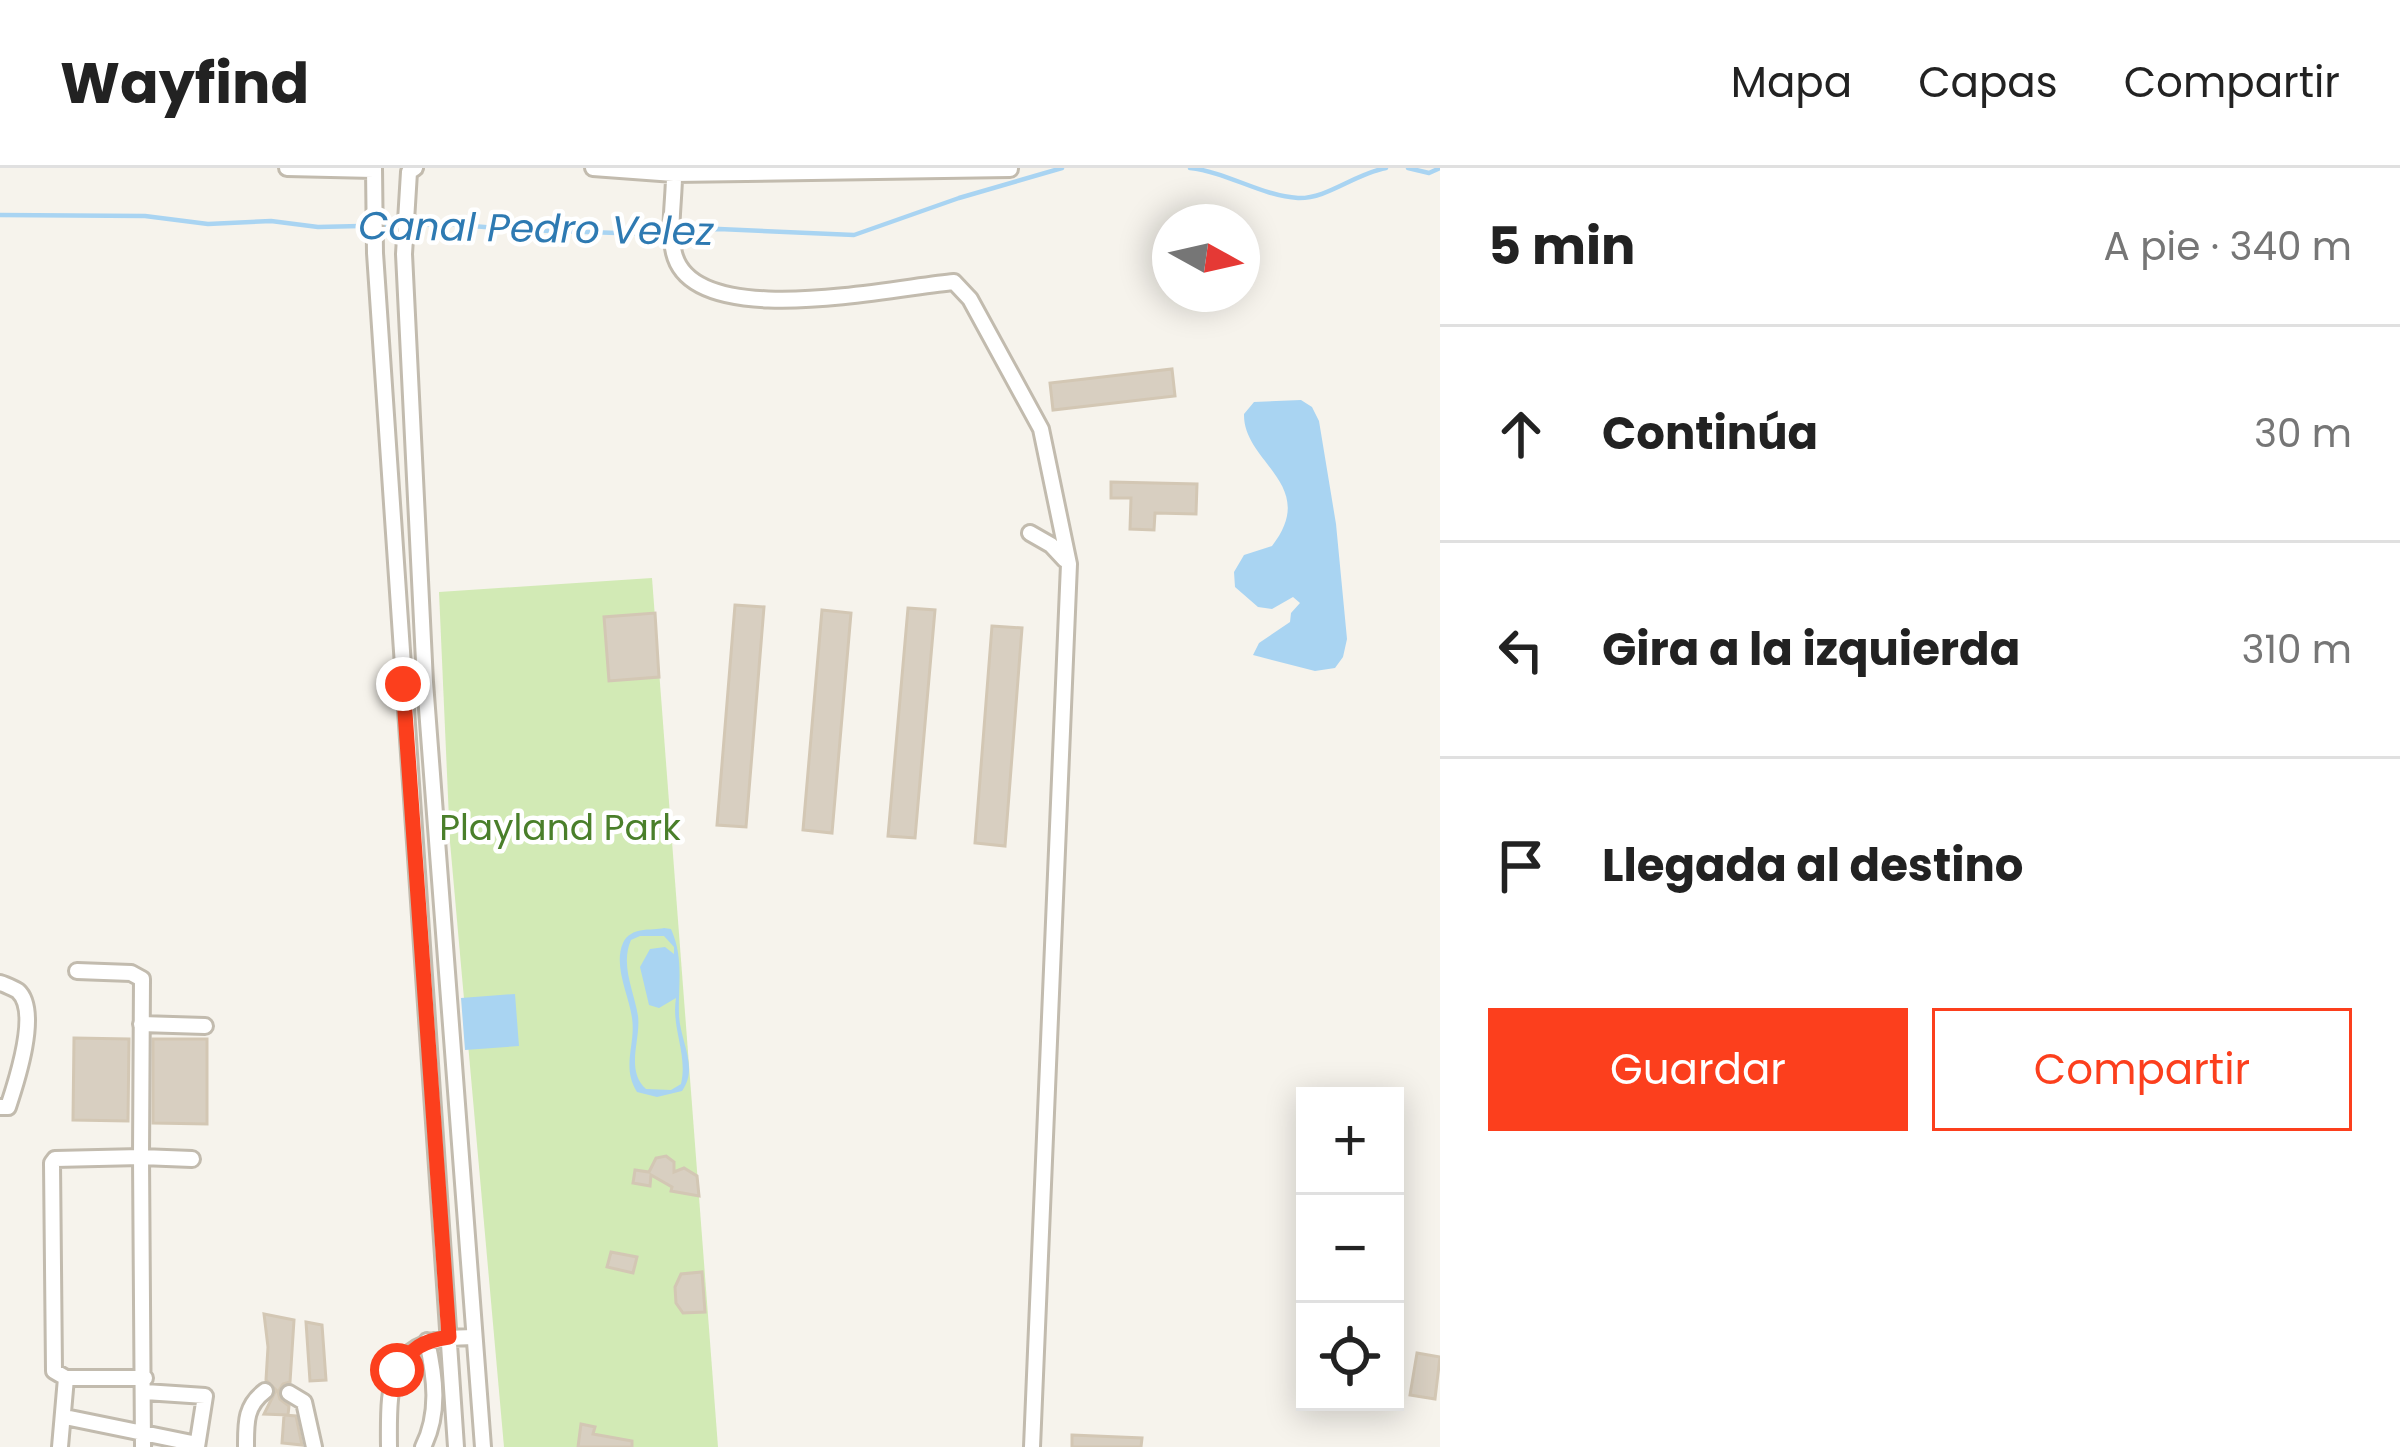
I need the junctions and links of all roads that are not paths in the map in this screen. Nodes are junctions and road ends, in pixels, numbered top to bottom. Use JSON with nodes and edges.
{"nodes":[{"id":1,"x":287,"y":168,"type":"edge"},
{"id":2,"x":415,"y":168,"type":"edge"},
{"id":3,"x":580,"y":168,"type":"edge"},
{"id":4,"x":594,"y":168,"type":"edge"},
{"id":5,"x":374,"y":169,"type":"edge"},
{"id":6,"x":1010,"y":169,"type":"edge"},
{"id":7,"x":733,"y":170,"type":"edge"},
{"id":8,"x":674,"y":171,"type":"edge"},
{"id":9,"x":386,"y":425,"type":"junction"},
{"id":10,"x":413,"y":427,"type":"junction"},
{"id":11,"x":388,"y":466,"type":"junction"},
{"id":12,"x":414,"y":467,"type":"junction"},
{"id":13,"x":1030,"y":533,"type":"dead end"},
{"id":14,"x":1069,"y":564,"type":"junction"},
{"id":15,"x":77,"y":971,"type":"dead end"},
{"id":16,"x":0,"y":982,"type":"edge"},
{"id":17,"x":141,"y":1024,"type":"junction"},
{"id":18,"x":206,"y":1026,"type":"dead end"},
{"id":19,"x":0,"y":1107,"type":"edge"},
{"id":20,"x":141,"y":1157,"type":"junction"},
{"id":21,"x":192,"y":1159,"type":"dead end"},
{"id":22,"x":449,"y":1337,"type":"junction"},
{"id":23,"x":474,"y":1337,"type":"junction"},
{"id":24,"x":427,"y":1341,"type":"junction"},
{"id":25,"x":66,"y":1378,"type":"junction"},
{"id":26,"x":145,"y":1385,"type":"junction"},
{"id":27,"x":266,"y":1391,"type":"dead end"},
{"id":28,"x":290,"y":1393,"type":"dead end"},
{"id":29,"x":65,"y":1417,"type":"junction"},
{"id":30,"x":143,"y":1439,"type":"edge"},
{"id":31,"x":197,"y":1445,"type":"edge"},
{"id":32,"x":60,"y":1447,"type":"edge"},
{"id":33,"x":246,"y":1447,"type":"edge"},
{"id":34,"x":314,"y":1447,"type":"edge"},
{"id":35,"x":389,"y":1447,"type":"edge"},
{"id":36,"x":423,"y":1447,"type":"edge"},
{"id":37,"x":456,"y":1447,"type":"edge"},
{"id":38,"x":483,"y":1447,"type":"edge"},
{"id":39,"x":1032,"y":1447,"type":"edge"}],
"edges":[{"from":1,"to":5,"type":"street"},
{"from":2,"to":10,"type":"street"},
{"from":3,"to":4,"type":"street"},
{"from":4,"to":8,"type":"street"},
{"from":5,"to":9,"type":"street"},
{"from":6,"to":7,"type":"street"},
{"from":7,"to":8,"type":"street"},
{"from":8,"to":14,"type":"street"},
{"from":9,"to":10,"type":"street"},
{"from":9,"to":11,"type":"street"},
{"from":10,"to":12,"type":"street"},
{"from":11,"to":12,"type":"street"},
{"from":11,"to":22,"type":"street"},
{"from":12,"to":23,"type":"street"},
{"from":13,"to":14,"type":"street"},
{"from":14,"to":39,"type":"street"},
{"from":15,"to":17,"type":"street"},
{"from":16,"to":19,"type":"street"},
{"from":17,"to":18,"type":"street"},
{"from":17,"to":20,"type":"street"},
{"from":20,"to":21,"type":"street"},
{"from":20,"to":25,"type":"street"},
{"from":20,"to":26,"type":"street"},
{"from":22,"to":23,"type":"street"},
{"from":22,"to":24,"type":"street"},
{"from":22,"to":37,"type":"street"},
{"from":23,"to":38,"type":"street"},
{"from":24,"to":35,"type":"street"},
{"from":24,"to":36,"type":"street"},
{"from":25,"to":26,"type":"street"},
{"from":25,"to":29,"type":"street"},
{"from":26,"to":30,"type":"street"},
{"from":26,"to":31,"type":"street"},
{"from":27,"to":33,"type":"street"},
{"from":28,"to":34,"type":"street"},
{"from":29,"to":30,"type":"street"},
{"from":29,"to":32,"type":"street"},
{"from":30,"to":31,"type":"street"}]}
